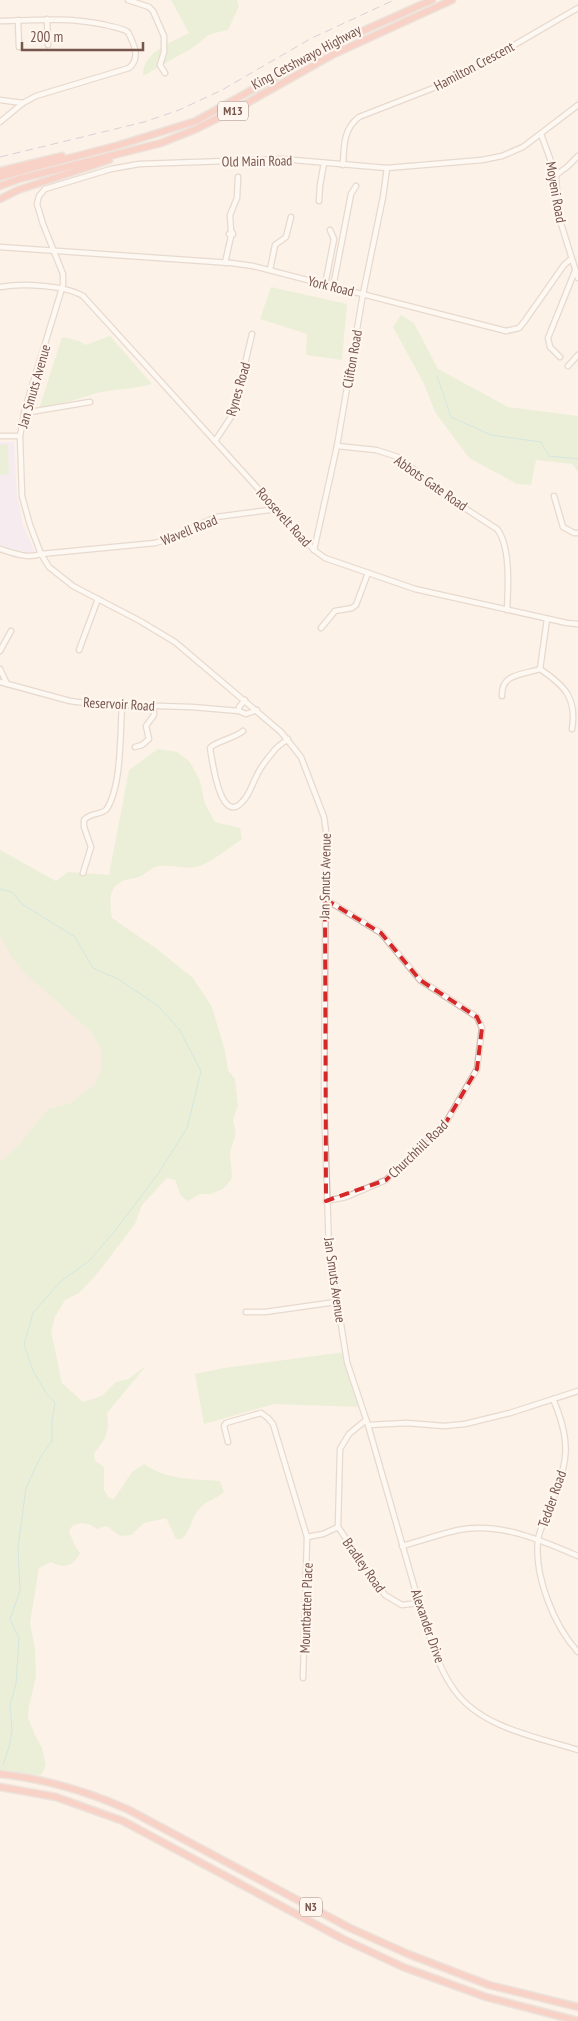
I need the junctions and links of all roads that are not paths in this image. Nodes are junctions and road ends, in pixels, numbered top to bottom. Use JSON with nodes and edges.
{"nodes":[{"id":1,"x":128,"y":0,"type":"edge"},
{"id":2,"x":432,"y":0,"type":"edge"},
{"id":3,"x":452,"y":0,"type":"edge"},
{"id":4,"x":578,"y":8,"type":"edge"},
{"id":5,"x":47,"y":19,"type":"junction"},
{"id":6,"x":18,"y":20,"type":"junction"},
{"id":7,"x":0,"y":21,"type":"edge"},
{"id":8,"x":48,"y":45,"type":"dead end"},
{"id":9,"x":20,"y":46,"type":"dead end"},
{"id":10,"x":165,"y":72,"type":"dead end"},
{"id":11,"x":0,"y":100,"type":"edge"},
{"id":12,"x":23,"y":103,"type":"junction"},
{"id":13,"x":578,"y":105,"type":"edge"},
{"id":14,"x":0,"y":122,"type":"edge"},
{"id":15,"x":541,"y":134,"type":"junction"},
{"id":16,"x":132,"y":142,"type":"junction"},
{"id":17,"x":138,"y":149,"type":"junction"},
{"id":18,"x":578,"y":156,"type":"edge"},
{"id":19,"x":324,"y":163,"type":"junction"},
{"id":20,"x":342,"y":165,"type":"junction"},
{"id":21,"x":387,"y":168,"type":"junction"},
{"id":22,"x":0,"y":171,"type":"edge"},
{"id":23,"x":556,"y":175,"type":"junction"},
{"id":24,"x":238,"y":177,"type":"dead end"},
{"id":25,"x":0,"y":178,"type":"edge"},
{"id":26,"x":0,"y":186,"type":"edge"},
{"id":27,"x":356,"y":186,"type":"dead end"},
{"id":28,"x":0,"y":199,"type":"edge"},
{"id":29,"x":319,"y":201,"type":"dead end"},
{"id":30,"x":291,"y":217,"type":"dead end"},
{"id":31,"x":330,"y":230,"type":"dead end"},
{"id":32,"x":49,"y":239,"type":"junction"},
{"id":33,"x":0,"y":247,"type":"edge"},
{"id":34,"x":44,"y":251,"type":"junction"},
{"id":35,"x":54,"y":252,"type":"junction"},
{"id":36,"x":571,"y":259,"type":"junction"},
{"id":37,"x":225,"y":263,"type":"junction"},
{"id":38,"x":270,"y":270,"type":"junction"},
{"id":39,"x":577,"y":275,"type":"edge"},
{"id":40,"x":325,"y":285,"type":"junction"},
{"id":41,"x":0,"y":287,"type":"edge"},
{"id":42,"x":333,"y":287,"type":"junction"},
{"id":43,"x":62,"y":290,"type":"junction"},
{"id":44,"x":363,"y":294,"type":"junction"},
{"id":45,"x":252,"y":334,"type":"dead end"},
{"id":46,"x":578,"y":355,"type":"edge"},
{"id":47,"x":560,"y":357,"type":"dead end"},
{"id":48,"x":568,"y":366,"type":"dead end"},
{"id":49,"x":90,"y":402,"type":"dead end"},
{"id":50,"x":24,"y":413,"type":"junction"},
{"id":51,"x":0,"y":436,"type":"edge"},
{"id":52,"x":20,"y":436,"type":"junction"},
{"id":53,"x":215,"y":441,"type":"junction"},
{"id":54,"x":337,"y":446,"type":"junction"},
{"id":55,"x":554,"y":496,"type":"dead end"},
{"id":56,"x":277,"y":509,"type":"junction"},
{"id":57,"x":578,"y":534,"type":"edge"},
{"id":58,"x":302,"y":537,"type":"junction"},
{"id":59,"x":317,"y":537,"type":"junction"},
{"id":60,"x":0,"y":549,"type":"edge"},
{"id":61,"x":314,"y":550,"type":"junction"},
{"id":62,"x":40,"y":554,"type":"junction"},
{"id":63,"x":368,"y":573,"type":"junction"},
{"id":64,"x":98,"y":599,"type":"junction"},
{"id":65,"x":507,"y":610,"type":"junction"},
{"id":66,"x":547,"y":618,"type":"junction"},
{"id":67,"x":578,"y":624,"type":"edge"},
{"id":68,"x":321,"y":628,"type":"dead end"},
{"id":69,"x":11,"y":631,"type":"dead end"},
{"id":70,"x":79,"y":650,"type":"dead end"},
{"id":71,"x":0,"y":651,"type":"edge"},
{"id":72,"x":0,"y":669,"type":"edge"},
{"id":73,"x":540,"y":669,"type":"junction"},
{"id":74,"x":0,"y":682,"type":"edge"},
{"id":75,"x":7,"y":684,"type":"junction"},
{"id":76,"x":502,"y":696,"type":"dead end"},
{"id":77,"x":244,"y":700,"type":"junction"},
{"id":78,"x":122,"y":705,"type":"junction"},
{"id":79,"x":154,"y":706,"type":"junction"},
{"id":80,"x":257,"y":710,"type":"junction"},
{"id":81,"x":239,"y":711,"type":"junction"},
{"id":82,"x":572,"y":729,"type":"dead end"},
{"id":83,"x":243,"y":731,"type":"dead end"},
{"id":84,"x":288,"y":739,"type":"junction"},
{"id":85,"x":136,"y":747,"type":"dead end"},
{"id":86,"x":82,"y":873,"type":"dead end"},
{"id":87,"x":325,"y":899,"type":"junction"},
{"id":88,"x":326,"y":1201,"type":"junction"},
{"id":89,"x":336,"y":1302,"type":"junction"},
{"id":90,"x":246,"y":1312,"type":"dead end"},
{"id":91,"x":578,"y":1391,"type":"edge"},
{"id":92,"x":553,"y":1399,"type":"junction"},
{"id":93,"x":367,"y":1422,"type":"junction"},
{"id":94,"x":228,"y":1442,"type":"dead end"},
{"id":95,"x":338,"y":1527,"type":"junction"},
{"id":96,"x":307,"y":1537,"type":"junction"},
{"id":97,"x":538,"y":1539,"type":"junction"},
{"id":98,"x":402,"y":1546,"type":"junction"},
{"id":99,"x":578,"y":1556,"type":"edge"},
{"id":100,"x":419,"y":1603,"type":"junction"},
{"id":101,"x":578,"y":1652,"type":"edge"},
{"id":102,"x":303,"y":1678,"type":"dead end"},
{"id":103,"x":578,"y":1750,"type":"edge"},
{"id":104,"x":0,"y":1774,"type":"edge"},
{"id":105,"x":0,"y":1787,"type":"edge"},
{"id":106,"x":578,"y":2007,"type":"edge"},
{"id":107,"x":578,"y":2021,"type":"edge"}],
"edges":[{"from":1,"to":10,"type":"street"},
{"from":2,"to":16,"type":"highway","name":"King Cetshwayo Highway","number":"M13"},
{"from":3,"to":17,"type":"highway","name":"King Cetshwayo Highway","number":"M13"},
{"from":4,"to":20,"type":"street","name":"Hamilton Crescent"},
{"from":5,"to":6,"type":"street"},
{"from":5,"to":8,"type":"street"},
{"from":5,"to":12,"type":"street"},
{"from":6,"to":7,"type":"street"},
{"from":6,"to":9,"type":"street"},
{"from":11,"to":12,"type":"street"},
{"from":12,"to":14,"type":"street"},
{"from":13,"to":15,"type":"street","name":"Old Main Road"},
{"from":15,"to":21,"type":"street","name":"Old Main Road"},
{"from":15,"to":23,"type":"street","name":"Moyeni Road"},
{"from":16,"to":22,"type":"highway"},
{"from":16,"to":25,"type":"highway","name":"King Cetshwayo Highway","number":"M13"},
{"from":17,"to":26,"type":"highway","name":"King Cetshwayo Highway","number":"M13"},
{"from":17,"to":28,"type":"highway"},
{"from":18,"to":23,"type":"street"},
{"from":19,"to":20,"type":"street","name":"Old Main Road"},
{"from":19,"to":29,"type":"street"},
{"from":19,"to":32,"type":"street","name":"Old Main Road"},
{"from":20,"to":21,"type":"street","name":"Old Main Road"},
{"from":21,"to":44,"type":"street","name":"Clifton Road"},
{"from":23,"to":36,"type":"street","name":"Moyeni Road"},
{"from":24,"to":37,"type":"street"},
{"from":27,"to":42,"type":"street"},
{"from":30,"to":38,"type":"street"},
{"from":31,"to":40,"type":"street"},
{"from":32,"to":34,"type":"street"},
{"from":32,"to":35,"type":"street","name":"Old Main Road"},
{"from":33,"to":34,"type":"street"},
{"from":34,"to":35,"type":"street"},
{"from":35,"to":37,"type":"street","name":"York Road"},
{"from":35,"to":43,"type":"street","name":"Jan Smuts Avenue"},
{"from":36,"to":39,"type":"street","name":"Moyeni Road"},
{"from":36,"to":44,"type":"street","name":"York Road"},
{"from":37,"to":38,"type":"street","name":"York Road"},
{"from":38,"to":40,"type":"street","name":"York Road"},
{"from":39,"to":47,"type":"street"},
{"from":40,"to":42,"type":"street","name":"York Road"},
{"from":41,"to":43,"type":"street","name":"Roosevelt Road"},
{"from":42,"to":44,"type":"street","name":"York Road"},
{"from":43,"to":50,"type":"street","name":"Jan Smuts Avenue"},
{"from":43,"to":53,"type":"street","name":"Roosevelt Road"},
{"from":44,"to":54,"type":"street","name":"Clifton Road"},
{"from":45,"to":53,"type":"street","name":"Rynes Road"},
{"from":46,"to":48,"type":"street"},
{"from":49,"to":50,"type":"street"},
{"from":50,"to":52,"type":"street","name":"Jan Smuts Avenue"},
{"from":51,"to":52,"type":"street"},
{"from":52,"to":62,"type":"street","name":"Jan Smuts Avenue"},
{"from":53,"to":56,"type":"street","name":"Roosevelt Road"},
{"from":54,"to":59,"type":"street","name":"Clifton Road"},
{"from":54,"to":65,"type":"street","name":"Abbots Gate Road"},
{"from":55,"to":57,"type":"street"},
{"from":56,"to":58,"type":"street","name":"Roosevelt Road"},
{"from":56,"to":62,"type":"street","name":"Wavell Road"},
{"from":58,"to":59,"type":"street"},
{"from":58,"to":61,"type":"street","name":"Roosevelt Road"},
{"from":59,"to":61,"type":"street","name":"Clifton Road"},
{"from":60,"to":62,"type":"street"},
{"from":61,"to":63,"type":"street","name":"Roosevelt Road"},
{"from":62,"to":64,"type":"street","name":"Jan Smuts Avenue"},
{"from":63,"to":65,"type":"street","name":"Roosevelt Road"},
{"from":63,"to":68,"type":"street"},
{"from":64,"to":70,"type":"street"},
{"from":64,"to":77,"type":"street","name":"Jan Smuts Avenue"},
{"from":65,"to":66,"type":"street","name":"Roosevelt Road"},
{"from":66,"to":67,"type":"street","name":"Roosevelt Road"},
{"from":66,"to":73,"type":"street"},
{"from":69,"to":71,"type":"street"},
{"from":72,"to":75,"type":"street"},
{"from":73,"to":76,"type":"street"},
{"from":73,"to":82,"type":"street"},
{"from":74,"to":75,"type":"street","name":"Reservoir Road"},
{"from":75,"to":78,"type":"street","name":"Reservoir Road"},
{"from":77,"to":80,"type":"street","name":"Jan Smuts Avenue"},
{"from":77,"to":81,"type":"street"},
{"from":78,"to":79,"type":"street","name":"Reservoir Road"},
{"from":78,"to":86,"type":"street"},
{"from":79,"to":81,"type":"street","name":"Reservoir Road"},
{"from":79,"to":85,"type":"street"},
{"from":80,"to":81,"type":"street","name":"Reservoir Road"},
{"from":80,"to":84,"type":"street","name":"Jan Smuts Avenue"},
{"from":83,"to":84,"type":"street"},
{"from":84,"to":87,"type":"street","name":"Jan Smuts Avenue"},
{"from":87,"to":88,"type":"street","name":"Jan Smuts Avenue"},
{"from":87,"to":88,"type":"street","name":"Churchhill Road"},
{"from":88,"to":89,"type":"street","name":"Jan Smuts Avenue"},
{"from":89,"to":90,"type":"street"},
{"from":89,"to":93,"type":"street","name":"Jan Smuts Avenue"},
{"from":91,"to":92,"type":"street"},
{"from":92,"to":93,"type":"street"},
{"from":92,"to":97,"type":"street","name":"Tedder Road"},
{"from":93,"to":95,"type":"street","name":"Bradley Road"},
{"from":93,"to":98,"type":"street","name":"Alexander Drive"},
{"from":94,"to":96,"type":"street","name":"Mountbatten Place"},
{"from":95,"to":96,"type":"street"},
{"from":95,"to":100,"type":"street","name":"Bradley Road"},
{"from":96,"to":102,"type":"street","name":"Mountbatten Place"},
{"from":97,"to":98,"type":"street"},
{"from":97,"to":99,"type":"street"},
{"from":97,"to":101,"type":"street","name":"Tedder Road"},
{"from":98,"to":100,"type":"street","name":"Alexander Drive"},
{"from":100,"to":103,"type":"street","name":"Alexander Drive"},
{"from":104,"to":106,"type":"highway","number":"N3"},
{"from":105,"to":107,"type":"highway","number":"N3"}]}
